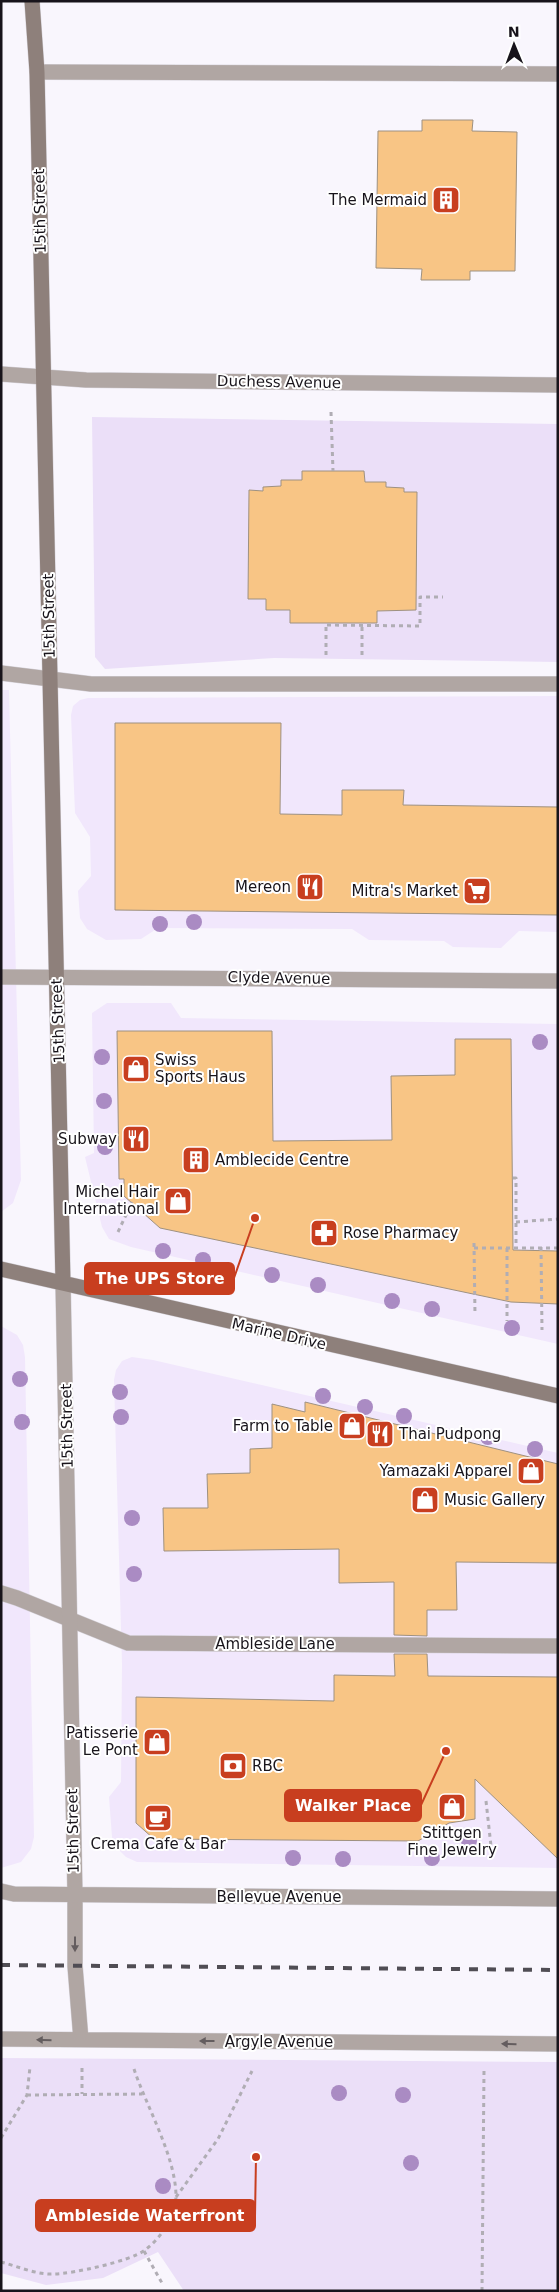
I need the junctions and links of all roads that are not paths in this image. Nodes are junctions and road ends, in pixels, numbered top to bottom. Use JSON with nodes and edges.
{"nodes":[{"id":1,"x":32,"y":1,"type":"edge"},
{"id":2,"x":38,"y":72,"type":"junction"},
{"id":3,"x":558,"y":74,"type":"edge"},
{"id":4,"x":1,"y":374,"type":"edge"},
{"id":5,"x":44,"y":376,"type":"junction"},
{"id":6,"x":558,"y":385,"type":"edge"},
{"id":7,"x":1,"y":673,"type":"edge"},
{"id":8,"x":51,"y":680,"type":"junction"},
{"id":9,"x":558,"y":684,"type":"edge"},
{"id":10,"x":1,"y":977,"type":"edge"},
{"id":11,"x":56,"y":978,"type":"junction"},
{"id":12,"x":558,"y":981,"type":"edge"},
{"id":13,"x":1,"y":1269,"type":"edge"},
{"id":14,"x":63,"y":1283,"type":"junction"},
{"id":15,"x":558,"y":1396,"type":"edge"},
{"id":16,"x":1,"y":1594,"type":"edge"},
{"id":17,"x":70,"y":1620,"type":"junction"},
{"id":18,"x":558,"y":1646,"type":"edge"},
{"id":19,"x":1,"y":1892,"type":"edge"},
{"id":20,"x":74,"y":1895,"type":"junction"},
{"id":21,"x":558,"y":1899,"type":"edge"},
{"id":22,"x":1,"y":2038,"type":"edge"},
{"id":23,"x":81,"y":2040,"type":"junction"},
{"id":24,"x":558,"y":2044,"type":"edge"}],
"edges":[{"from":1,"to":2,"type":"main road","name":"15th Street"},
{"from":2,"to":3,"type":"street"},
{"from":2,"to":5,"type":"main road","name":"15th Street"},
{"from":4,"to":5,"type":"street","name":"Duchess Avenue"},
{"from":5,"to":6,"type":"street","name":"Duchess Avenue"},
{"from":5,"to":8,"type":"main road","name":"15th Street"},
{"from":7,"to":8,"type":"street"},
{"from":8,"to":9,"type":"street"},
{"from":8,"to":11,"type":"main road","name":"15th Street"},
{"from":10,"to":11,"type":"street","name":"Clyde Avenue"},
{"from":11,"to":12,"type":"street","name":"Clyde Avenue"},
{"from":11,"to":14,"type":"main road","name":"15th Street"},
{"from":13,"to":14,"type":"main road","name":"Marine Drive"},
{"from":14,"to":15,"type":"main road","name":"Marine Drive"},
{"from":14,"to":17,"type":"street","name":"15th Street"},
{"from":16,"to":17,"type":"street","name":"Ambleside Lane"},
{"from":17,"to":18,"type":"street","name":"Ambleside Lane"},
{"from":17,"to":20,"type":"street","name":"15th Street"},
{"from":19,"to":20,"type":"street","name":"Bellevue Avenue"},
{"from":20,"to":21,"type":"street","name":"Bellevue Avenue"},
{"from":20,"to":23,"type":"street","name":"15th Street","one_way":true},
{"from":23,"to":22,"type":"street","name":"Argyle Avenue","one_way":true},
{"from":24,"to":23,"type":"street","name":"Argyle Avenue","one_way":true}]}
